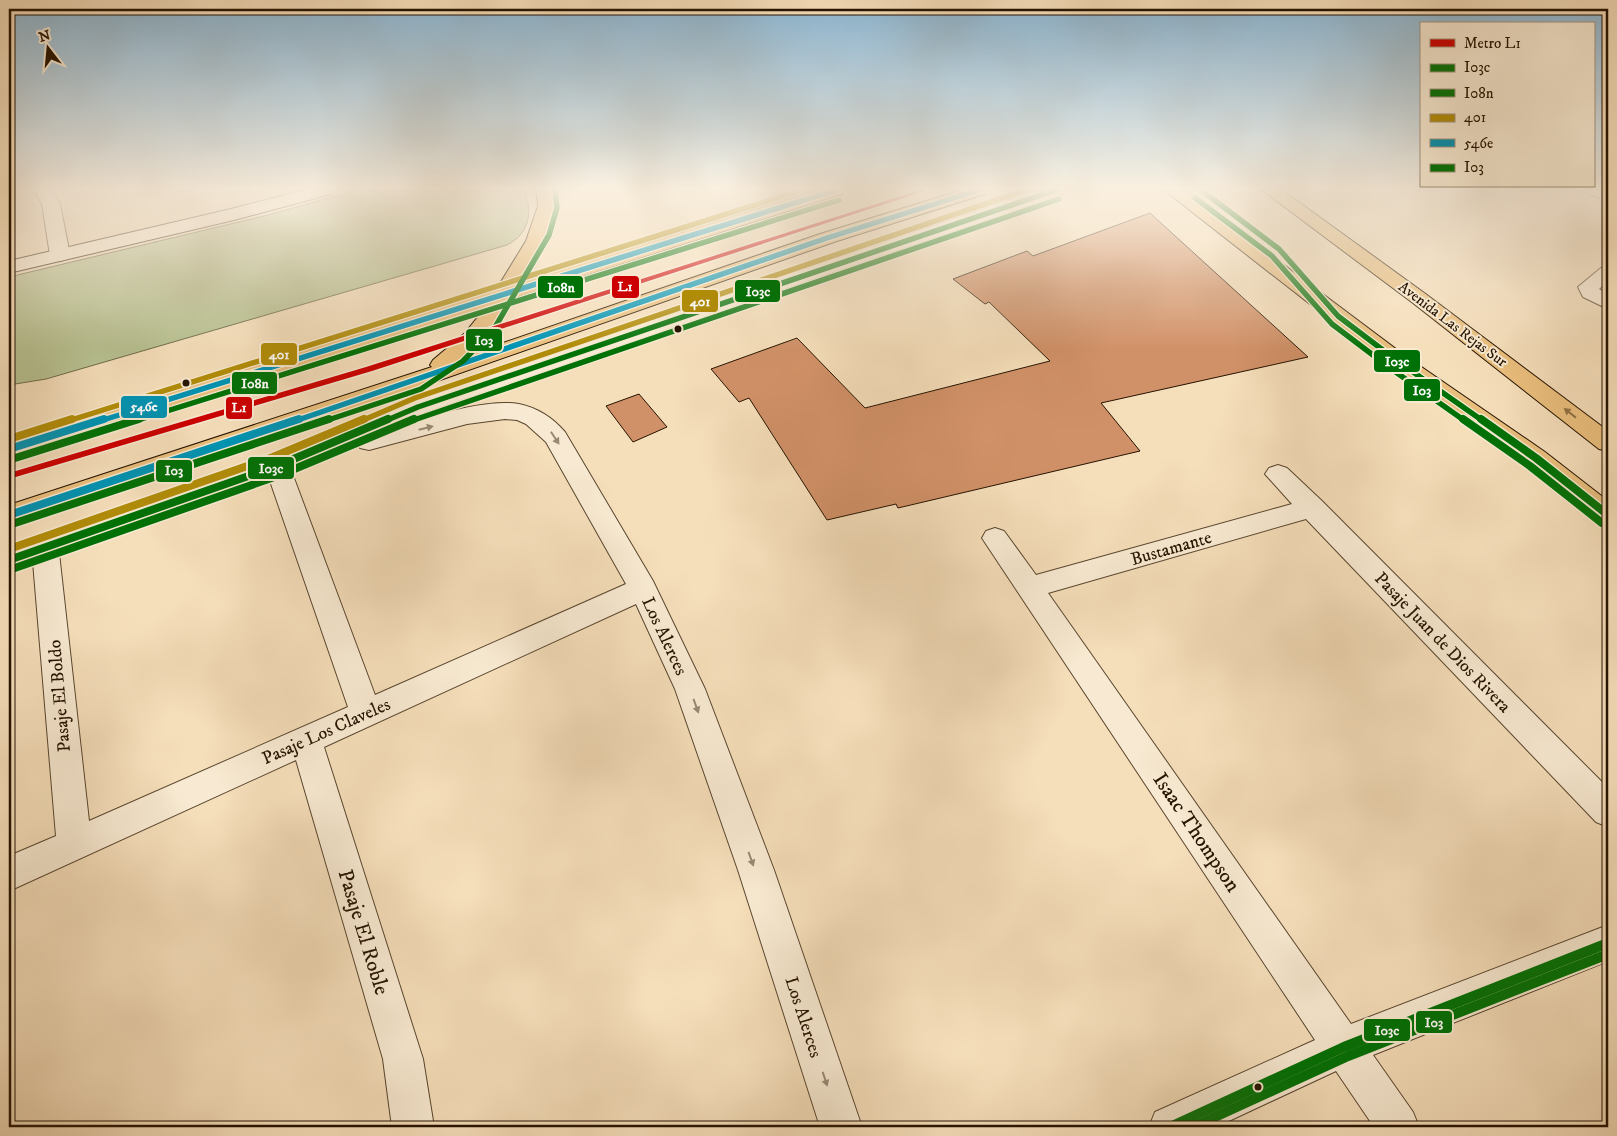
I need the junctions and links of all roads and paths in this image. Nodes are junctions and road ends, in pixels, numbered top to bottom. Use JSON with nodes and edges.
{"nodes":[{"id":1,"x":58,"y":243,"type":"edge"},
{"id":2,"x":106,"y":243,"type":"edge"},
{"id":3,"x":533,"y":243,"type":"edge"},
{"id":4,"x":667,"y":243,"type":"edge"},
{"id":5,"x":812,"y":243,"type":"edge"},
{"id":6,"x":900,"y":243,"type":"edge"},
{"id":7,"x":1243,"y":243,"type":"edge"},
{"id":8,"x":1347,"y":243,"type":"edge"},
{"id":9,"x":60,"y":255,"type":"junction"},
{"id":10,"x":9,"y":267,"type":"edge"},
{"id":11,"x":1608,"y":272,"type":"edge"},
{"id":12,"x":504,"y":294,"type":"junction"},
{"id":13,"x":1604,"y":301,"type":"edge"},
{"id":14,"x":415,"y":381,"type":"junction"},
{"id":15,"x":1608,"y":443,"type":"edge"},
{"id":16,"x":9,"y":449,"type":"edge"},
{"id":17,"x":277,"y":466,"type":"junction"},
{"id":18,"x":1278,"y":474,"type":"dead end"},
{"id":19,"x":1313,"y":508,"type":"junction"},
{"id":20,"x":9,"y":515,"type":"edge"},
{"id":21,"x":1608,"y":515,"type":"edge"},
{"id":22,"x":995,"y":538,"type":"dead end"},
{"id":23,"x":45,"y":547,"type":"junction"},
{"id":24,"x":9,"y":560,"type":"edge"},
{"id":25,"x":1030,"y":588,"type":"junction"},
{"id":26,"x":643,"y":589,"type":"junction"},
{"id":27,"x":366,"y":713,"type":"junction"},
{"id":28,"x":306,"y":740,"type":"junction"},
{"id":29,"x":1608,"y":811,"type":"edge"},
{"id":30,"x":74,"y":845,"type":"junction"},
{"id":31,"x":9,"y":874,"type":"edge"},
{"id":32,"x":1608,"y":942,"type":"edge"},
{"id":33,"x":1344,"y":1048,"type":"junction"},
{"id":34,"x":414,"y":1127,"type":"edge"},
{"id":35,"x":842,"y":1127,"type":"edge"},
{"id":36,"x":1170,"y":1127,"type":"edge"},
{"id":37,"x":1398,"y":1127,"type":"edge"}],
"edges":[{"from":1,"to":9,"type":"street"},
{"from":2,"to":9,"type":"street"},
{"from":3,"to":12,"type":"main road"},
{"from":4,"to":12,"type":"main road"},
{"from":5,"to":14,"type":"main road"},
{"from":6,"to":17,"type":"street"},
{"from":7,"to":21,"type":"main road"},
{"from":15,"to":8,"type":"main road","name":"Avenida Las Rejas Sur","one_way":true},
{"from":9,"to":10,"type":"street"},
{"from":11,"to":13,"type":"street"},
{"from":12,"to":14,"type":"main road"},
{"from":12,"to":16,"type":"main road"},
{"from":14,"to":20,"type":"main road"},
{"from":17,"to":23,"type":"street"},
{"from":17,"to":26,"type":"street","name":"Los Alerces","one_way":true},
{"from":17,"to":27,"type":"street"},
{"from":18,"to":19,"type":"street","name":"Pasaje Juan de Dios Rivera"},
{"from":19,"to":25,"type":"street","name":"Bustamante"},
{"from":19,"to":29,"type":"street","name":"Pasaje Juan de Dios Rivera"},
{"from":22,"to":25,"type":"street","name":"Isaac Thompson"},
{"from":23,"to":24,"type":"street"},
{"from":23,"to":30,"type":"street","name":"Pasaje El Boldo"},
{"from":25,"to":33,"type":"street","name":"Isaac Thompson"},
{"from":26,"to":27,"type":"street","name":"Pasaje Los Claveles"},
{"from":26,"to":35,"type":"street","name":"Los Alerces","one_way":true},
{"from":27,"to":28,"type":"street","name":"Pasaje Los Claveles"},
{"from":28,"to":30,"type":"street","name":"Pasaje Los Claveles"},
{"from":28,"to":34,"type":"street","name":"Pasaje El Roble"},
{"from":30,"to":31,"type":"street","name":"Pasaje Los Claveles"},
{"from":32,"to":33,"type":"street"},
{"from":33,"to":36,"type":"street"},
{"from":33,"to":37,"type":"street","name":"Isaac Thompson"}]}
